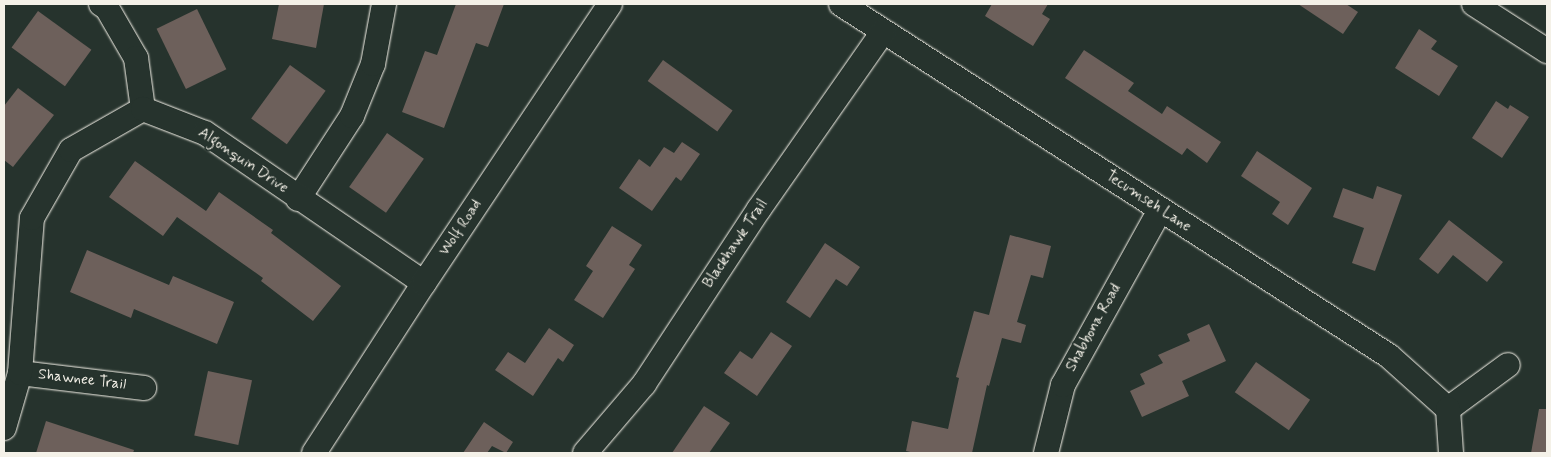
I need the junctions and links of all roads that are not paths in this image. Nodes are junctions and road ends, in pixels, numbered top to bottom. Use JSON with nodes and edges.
{"nodes":[{"id":1,"x":102,"y":4,"type":"edge"},
{"id":2,"x":384,"y":4,"type":"edge"},
{"id":3,"x":610,"y":4,"type":"edge"},
{"id":4,"x":841,"y":4,"type":"edge"},
{"id":5,"x":1474,"y":4,"type":"edge"},
{"id":6,"x":883,"y":32,"type":"junction"},
{"id":7,"x":1547,"y":51,"type":"edge"},
{"id":8,"x":143,"y":109,"type":"junction"},
{"id":9,"x":298,"y":199,"type":"junction"},
{"id":10,"x":1160,"y":210,"type":"junction"},
{"id":11,"x":424,"y":283,"type":"junction"},
{"id":12,"x":1508,"y":365,"type":"dead end"},
{"id":13,"x":20,"y":373,"type":"junction"},
{"id":14,"x":144,"y":388,"type":"dead end"},
{"id":15,"x":1448,"y":410,"type":"junction"},
{"id":16,"x":4,"y":428,"type":"edge"},
{"id":17,"x":317,"y":452,"type":"edge"},
{"id":18,"x":585,"y":453,"type":"edge"},
{"id":19,"x":1046,"y":453,"type":"edge"},
{"id":20,"x":1451,"y":453,"type":"edge"}],
"edges":[{"from":1,"to":8,"type":"street"},
{"from":2,"to":9,"type":"street"},
{"from":3,"to":11,"type":"street","name":"Wolf Road"},
{"from":4,"to":6,"type":"street","name":"Tecumseh Lane"},
{"from":5,"to":7,"type":"street"},
{"from":6,"to":10,"type":"street","name":"Tecumseh Lane"},
{"from":6,"to":18,"type":"street","name":"Blackhawk Trail"},
{"from":8,"to":9,"type":"street","name":"Algonquin Drive"},
{"from":8,"to":13,"type":"street"},
{"from":9,"to":11,"type":"street","name":"Algonquin Drive"},
{"from":10,"to":15,"type":"street","name":"Tecumseh Lane"},
{"from":10,"to":19,"type":"street","name":"Shabbona Road"},
{"from":11,"to":17,"type":"street","name":"Wolf Road"},
{"from":12,"to":15,"type":"street"},
{"from":13,"to":14,"type":"street","name":"Shawnee Trail"},
{"from":13,"to":16,"type":"street"},
{"from":15,"to":20,"type":"street"}]}
